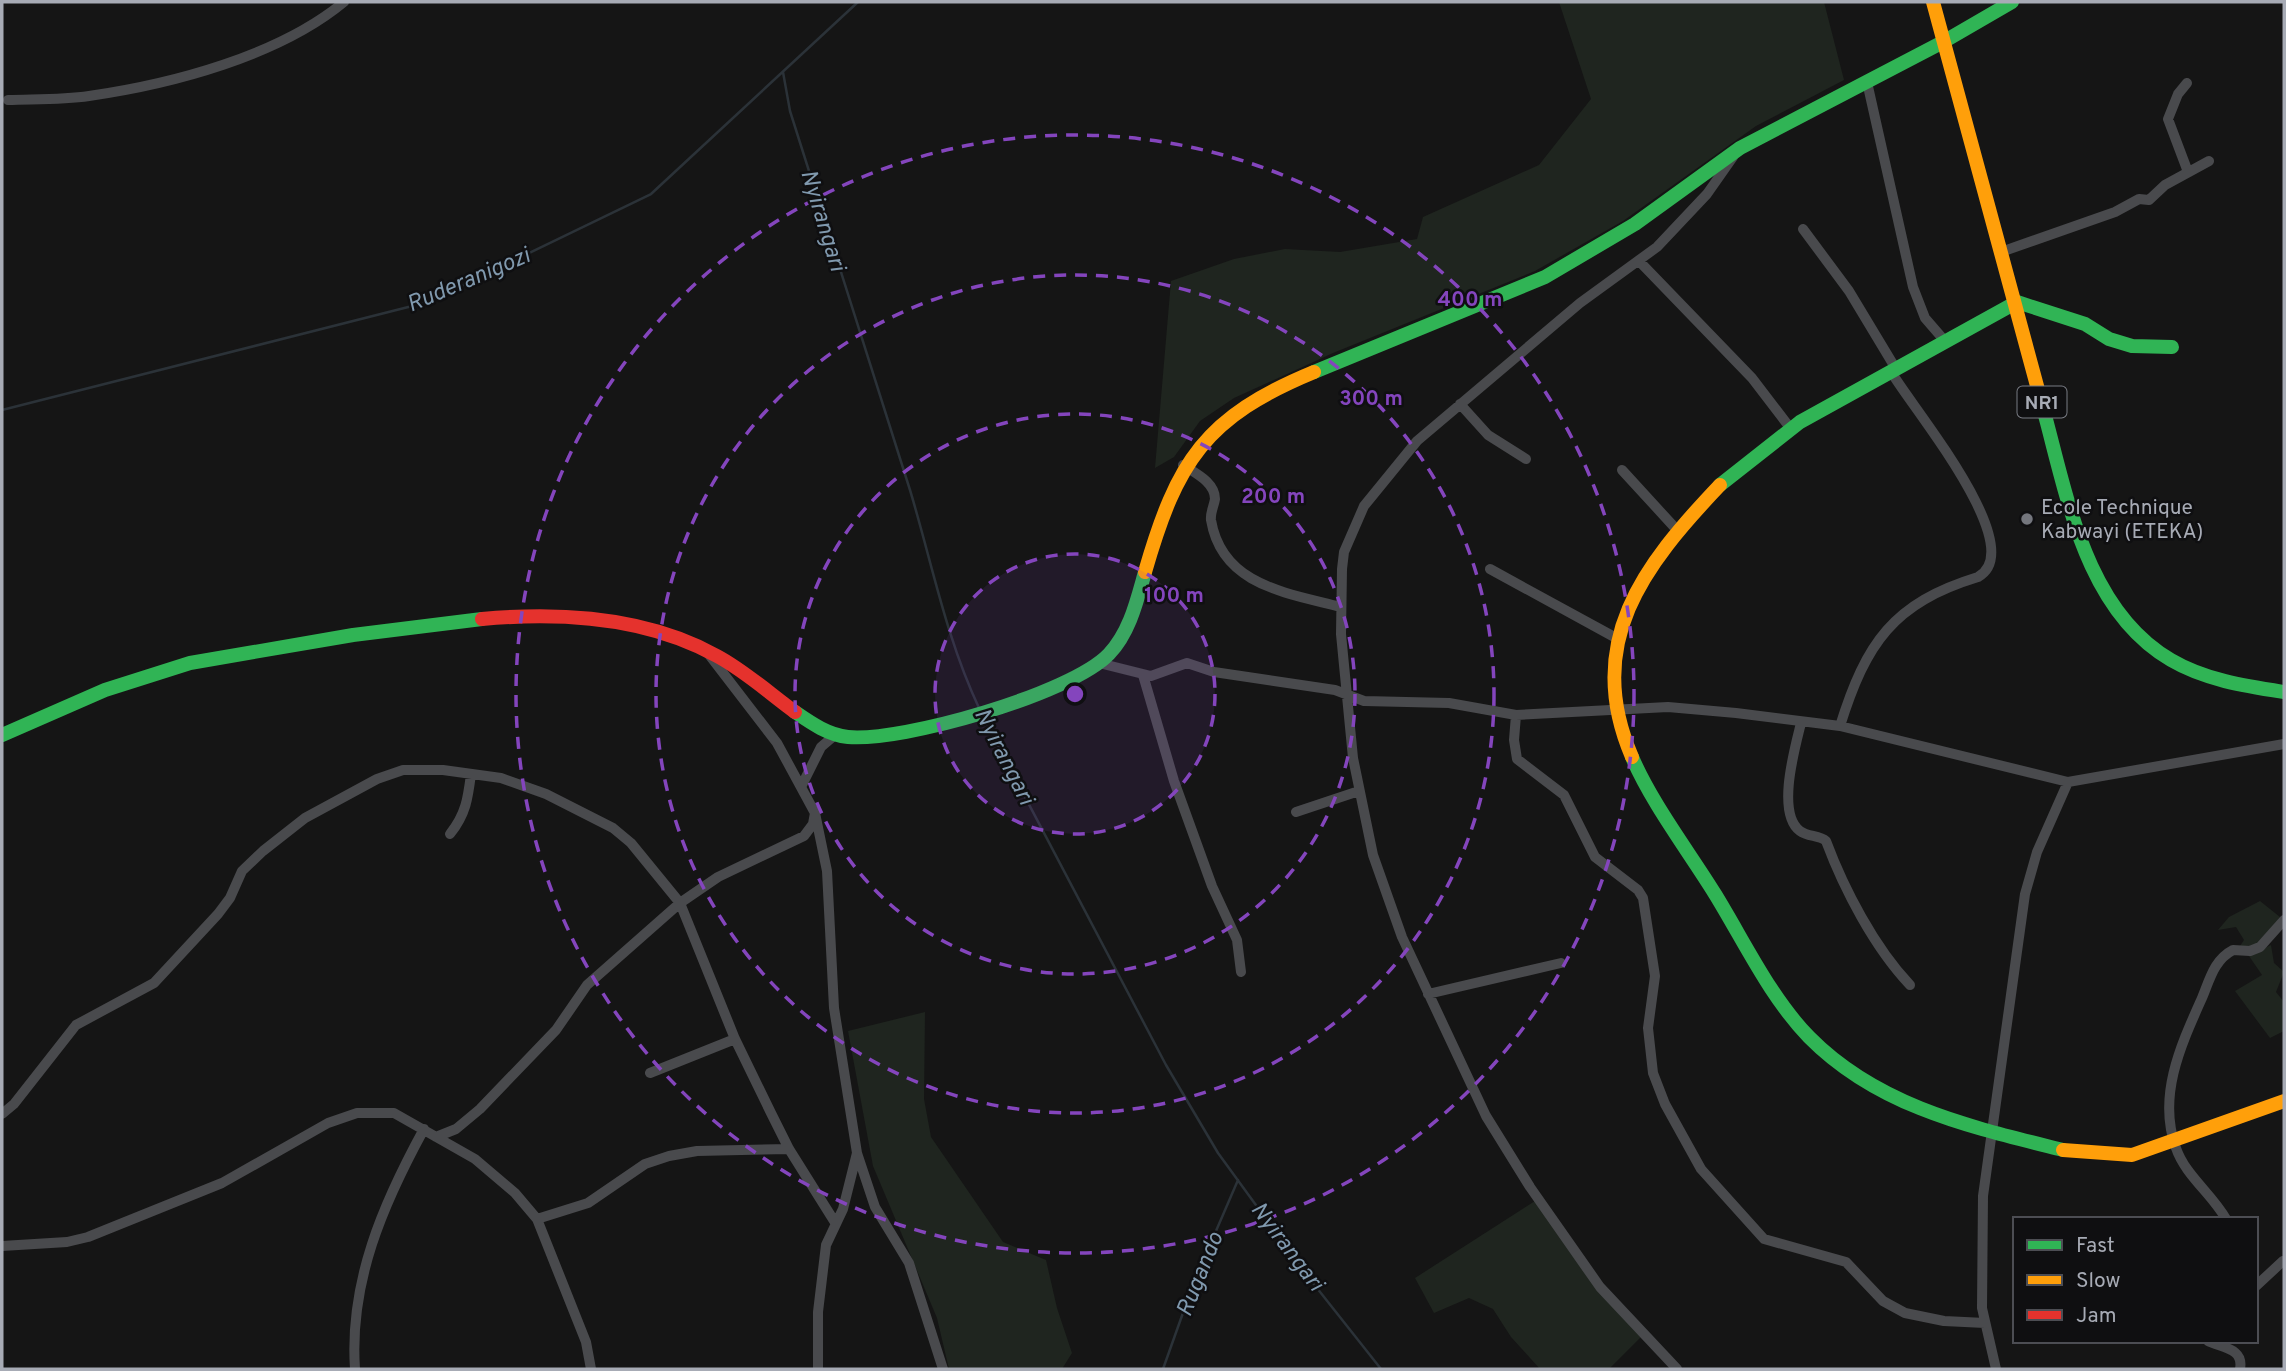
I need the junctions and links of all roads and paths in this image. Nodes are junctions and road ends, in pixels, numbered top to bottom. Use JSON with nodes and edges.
{"nodes":[{"id":1,"x":344,"y":2,"type":"edge"},
{"id":2,"x":1933,"y":2,"type":"edge"},
{"id":3,"x":2012,"y":2,"type":"edge"},
{"id":4,"x":1943,"y":42,"type":"junction"},
{"id":5,"x":1867,"y":82,"type":"junction"},
{"id":6,"x":2187,"y":83,"type":"dead end"},
{"id":7,"x":8,"y":100,"type":"dead end"},
{"id":8,"x":1740,"y":148,"type":"junction"},
{"id":9,"x":2209,"y":161,"type":"dead end"},
{"id":10,"x":2188,"y":172,"type":"junction"},
{"id":11,"x":1803,"y":229,"type":"dead end"},
{"id":12,"x":2001,"y":252,"type":"junction"},
{"id":13,"x":1639,"y":261,"type":"junction"},
{"id":14,"x":2017,"y":302,"type":"junction"},
{"id":15,"x":1944,"y":341,"type":"junction"},
{"id":16,"x":2172,"y":347,"type":"dead end"},
{"id":17,"x":1894,"y":371,"type":"junction"},
{"id":18,"x":1460,"y":404,"type":"junction"},
{"id":19,"x":1790,"y":429,"type":"junction"},
{"id":20,"x":1527,"y":459,"type":"dead end"},
{"id":21,"x":1183,"y":465,"type":"junction"},
{"id":22,"x":1622,"y":470,"type":"dead end"},
{"id":23,"x":1677,"y":530,"type":"junction"},
{"id":24,"x":1490,"y":569,"type":"dead end"},
{"id":25,"x":1341,"y":607,"type":"junction"},
{"id":26,"x":1618,"y":639,"type":"junction"},
{"id":27,"x":704,"y":649,"type":"junction"},
{"id":28,"x":1099,"y":663,"type":"junction"},
{"id":29,"x":1143,"y":675,"type":"junction"},
{"id":30,"x":2284,"y":692,"type":"edge"},
{"id":31,"x":1345,"y":695,"type":"junction"},
{"id":32,"x":1615,"y":710,"type":"junction"},
{"id":33,"x":1516,"y":715,"type":"junction"},
{"id":34,"x":1801,"y":723,"type":"junction"},
{"id":35,"x":1840,"y":726,"type":"junction"},
{"id":36,"x":2,"y":735,"type":"edge"},
{"id":37,"x":835,"y":735,"type":"junction"},
{"id":38,"x":2284,"y":744,"type":"edge"},
{"id":39,"x":471,"y":774,"type":"junction"},
{"id":40,"x":2068,"y":782,"type":"junction"},
{"id":41,"x":802,"y":785,"type":"junction"},
{"id":42,"x":1359,"y":791,"type":"junction"},
{"id":43,"x":1296,"y":812,"type":"dead end"},
{"id":44,"x":815,"y":813,"type":"junction"},
{"id":45,"x":450,"y":834,"type":"dead end"},
{"id":46,"x":680,"y":904,"type":"junction"},
{"id":47,"x":2284,"y":919,"type":"edge"},
{"id":48,"x":1561,"y":963,"type":"dead end"},
{"id":49,"x":1241,"y":972,"type":"dead end"},
{"id":50,"x":1910,"y":985,"type":"dead end"},
{"id":51,"x":1428,"y":994,"type":"junction"},
{"id":52,"x":735,"y":1039,"type":"junction"},
{"id":53,"x":650,"y":1073,"type":"dead end"},
{"id":54,"x":2284,"y":1101,"type":"edge"},
{"id":55,"x":2,"y":1114,"type":"edge"},
{"id":56,"x":424,"y":1129,"type":"junction"},
{"id":57,"x":1991,"y":1132,"type":"junction"},
{"id":58,"x":436,"y":1137,"type":"junction"},
{"id":59,"x":2174,"y":1141,"type":"junction"},
{"id":60,"x":789,"y":1149,"type":"junction"},
{"id":61,"x":857,"y":1153,"type":"junction"},
{"id":62,"x":2224,"y":1217,"type":"edge"},
{"id":63,"x":537,"y":1219,"type":"junction"},
{"id":64,"x":836,"y":1224,"type":"junction"},
{"id":65,"x":2,"y":1246,"type":"edge"},
{"id":66,"x":2283,"y":1261,"type":"edge"},
{"id":67,"x":2258,"y":1284,"type":"edge"},
{"id":68,"x":1984,"y":1323,"type":"junction"},
{"id":69,"x":2214,"y":1343,"type":"edge"},
{"id":70,"x":355,"y":1369,"type":"edge"},
{"id":71,"x":592,"y":1369,"type":"edge"},
{"id":72,"x":818,"y":1369,"type":"edge"},
{"id":73,"x":943,"y":1369,"type":"edge"},
{"id":74,"x":1677,"y":1369,"type":"edge"},
{"id":75,"x":1996,"y":1369,"type":"edge"},
{"id":76,"x":2240,"y":1369,"type":"edge"}],
"edges":[{"from":1,"to":7,"type":"street"},
{"from":2,"to":4,"type":"main road","number":"NR1"},
{"from":3,"to":4,"type":"main road"},
{"from":4,"to":5,"type":"main road"},
{"from":4,"to":12,"type":"main road","number":"NR1"},
{"from":5,"to":8,"type":"main road"},
{"from":5,"to":15,"type":"street"},
{"from":6,"to":10,"type":"street"},
{"from":8,"to":13,"type":"street"},
{"from":8,"to":21,"type":"main road"},
{"from":9,"to":10,"type":"street"},
{"from":10,"to":12,"type":"street"},
{"from":11,"to":17,"type":"street"},
{"from":12,"to":14,"type":"main road","number":"NR1"},
{"from":13,"to":18,"type":"street"},
{"from":13,"to":19,"type":"street"},
{"from":14,"to":15,"type":"main road"},
{"from":14,"to":16,"type":"main road"},
{"from":14,"to":30,"type":"main road","number":"NR1"},
{"from":15,"to":17,"type":"main road"},
{"from":17,"to":19,"type":"main road"},
{"from":17,"to":35,"type":"street"},
{"from":18,"to":20,"type":"street"},
{"from":18,"to":25,"type":"street"},
{"from":19,"to":23,"type":"main road"},
{"from":21,"to":25,"type":"street"},
{"from":21,"to":28,"type":"main road"},
{"from":22,"to":23,"type":"street"},
{"from":23,"to":26,"type":"main road"},
{"from":24,"to":26,"type":"street"},
{"from":25,"to":31,"type":"street"},
{"from":26,"to":32,"type":"main road"},
{"from":27,"to":36,"type":"main road"},
{"from":27,"to":37,"type":"main road"},
{"from":27,"to":41,"type":"street"},
{"from":28,"to":29,"type":"street"},
{"from":28,"to":37,"type":"main road"},
{"from":29,"to":31,"type":"street"},
{"from":29,"to":49,"type":"street"},
{"from":31,"to":33,"type":"street"},
{"from":31,"to":42,"type":"street"},
{"from":32,"to":33,"type":"street"},
{"from":32,"to":34,"type":"street"},
{"from":32,"to":57,"type":"main road"},
{"from":33,"to":68,"type":"street"},
{"from":34,"to":35,"type":"street"},
{"from":34,"to":50,"type":"street"},
{"from":35,"to":40,"type":"street"},
{"from":37,"to":41,"type":"street"},
{"from":38,"to":40,"type":"street"},
{"from":39,"to":45,"type":"street"},
{"from":39,"to":46,"type":"street"},
{"from":39,"to":55,"type":"street"},
{"from":40,"to":57,"type":"street"},
{"from":41,"to":44,"type":"street"},
{"from":42,"to":43,"type":"street"},
{"from":42,"to":51,"type":"street"},
{"from":44,"to":46,"type":"street"},
{"from":44,"to":61,"type":"street"},
{"from":46,"to":52,"type":"street"},
{"from":46,"to":58,"type":"street"},
{"from":47,"to":59,"type":"street"},
{"from":48,"to":51,"type":"street"},
{"from":51,"to":74,"type":"street"},
{"from":52,"to":53,"type":"street"},
{"from":52,"to":60,"type":"street"},
{"from":54,"to":59,"type":"main road"},
{"from":56,"to":58,"type":"street"},
{"from":56,"to":65,"type":"street"},
{"from":56,"to":70,"type":"street"},
{"from":57,"to":59,"type":"main road"},
{"from":57,"to":68,"type":"street"},
{"from":58,"to":63,"type":"street"},
{"from":59,"to":62,"type":"street"},
{"from":60,"to":63,"type":"street"},
{"from":60,"to":64,"type":"street"},
{"from":61,"to":64,"type":"street"},
{"from":61,"to":73,"type":"street"},
{"from":63,"to":71,"type":"street"},
{"from":64,"to":72,"type":"street"},
{"from":66,"to":67,"type":"street"},
{"from":68,"to":75,"type":"street"},
{"from":69,"to":76,"type":"street"}]}
